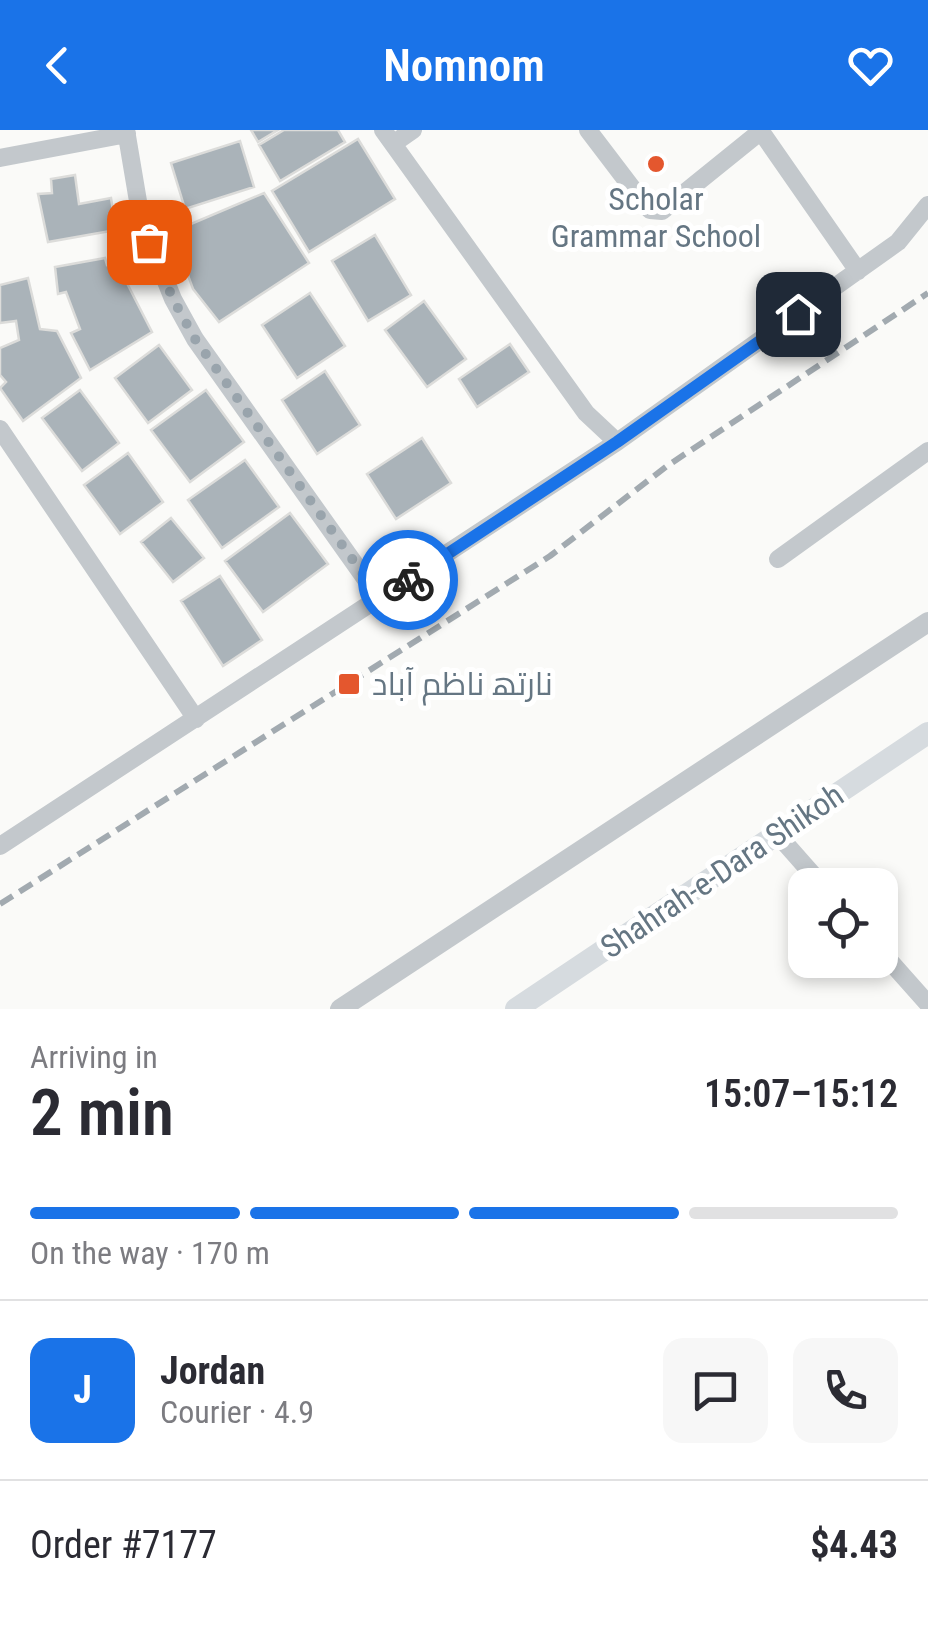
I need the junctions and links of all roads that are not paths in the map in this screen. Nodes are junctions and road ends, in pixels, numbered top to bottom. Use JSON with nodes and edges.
{"nodes":[{"id":1,"x":413,"y":130,"type":"edge"},
{"id":2,"x":588,"y":130,"type":"edge"},
{"id":3,"x":761,"y":131,"type":"edge"},
{"id":4,"x":127,"y":132,"type":"edge"},
{"id":5,"x":388,"y":137,"type":"edge"},
{"id":6,"x":0,"y":158,"type":"edge"},
{"id":7,"x":928,"y":205,"type":"edge"},
{"id":8,"x":858,"y":271,"type":"junction"},
{"id":9,"x":0,"y":428,"type":"edge"},
{"id":10,"x":617,"y":442,"type":"junction"},
{"id":11,"x":928,"y":451,"type":"edge"},
{"id":12,"x":778,"y":559,"type":"dead end"},
{"id":13,"x":380,"y":598,"type":"junction"},
{"id":14,"x":928,"y":622,"type":"edge"},
{"id":15,"x":196,"y":719,"type":"junction"},
{"id":16,"x":928,"y":733,"type":"edge"},
{"id":17,"x":777,"y":834,"type":"junction"},
{"id":18,"x":0,"y":846,"type":"edge"},
{"id":19,"x":807,"y":868,"type":"edge"},
{"id":20,"x":898,"y":970,"type":"edge"},
{"id":21,"x":928,"y":1004,"type":"edge"},
{"id":22,"x":340,"y":1009,"type":"edge"},
{"id":23,"x":516,"y":1009,"type":"edge"}],
"edges":[{"from":1,"to":5,"type":"street"},
{"from":2,"to":3,"type":"street"},
{"from":3,"to":8,"type":"street"},
{"from":4,"to":6,"type":"street"},
{"from":4,"to":13,"type":"street"},
{"from":5,"to":10,"type":"street"},
{"from":7,"to":8,"type":"street"},
{"from":8,"to":10,"type":"street"},
{"from":9,"to":15,"type":"street"},
{"from":10,"to":13,"type":"street"},
{"from":11,"to":12,"type":"street"},
{"from":13,"to":15,"type":"street"},
{"from":14,"to":22,"type":"street"},
{"from":15,"to":18,"type":"street"},
{"from":16,"to":17,"type":"main road","name":"Shahrah-e-Dara Shikoh"},
{"from":17,"to":19,"type":"street"},
{"from":17,"to":23,"type":"main road","name":"Shahrah-e-Dara Shikoh"},
{"from":20,"to":21,"type":"street"}]}
